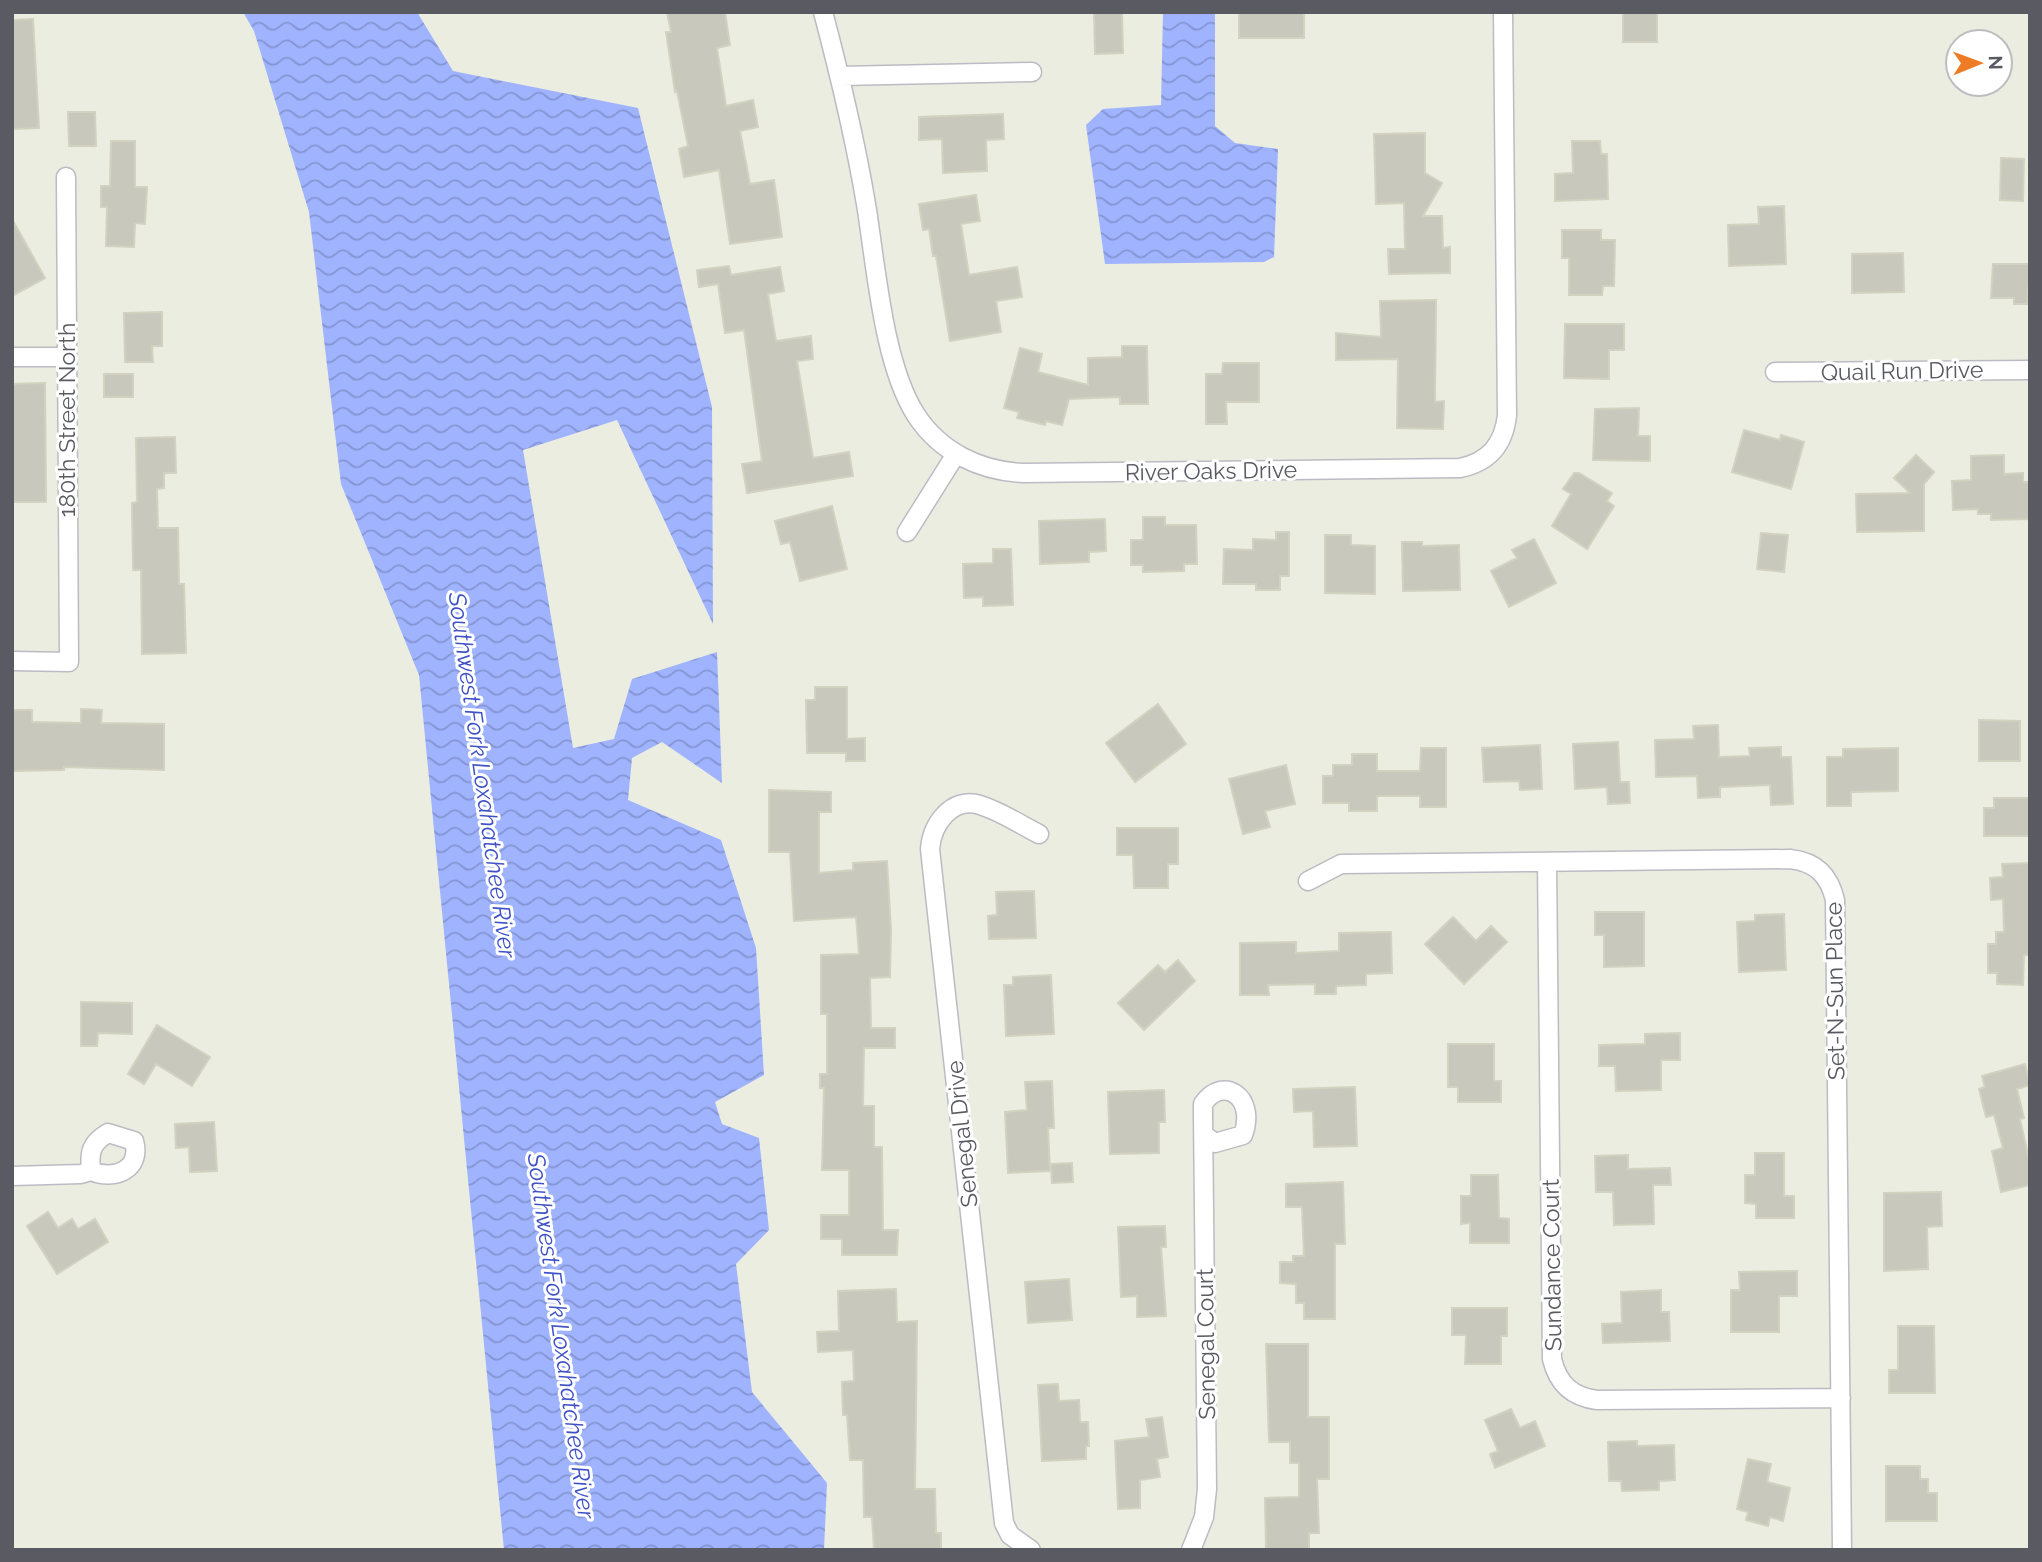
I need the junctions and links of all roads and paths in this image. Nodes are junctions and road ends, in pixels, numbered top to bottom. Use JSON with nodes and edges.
{"nodes":[{"id":1,"x":823,"y":12,"type":"edge"},
{"id":2,"x":1503,"y":12,"type":"edge"},
{"id":3,"x":1032,"y":72,"type":"dead end"},
{"id":4,"x":840,"y":76,"type":"junction"},
{"id":5,"x":66,"y":177,"type":"dead end"},
{"id":6,"x":12,"y":357,"type":"edge"},
{"id":7,"x":67,"y":357,"type":"junction"},
{"id":8,"x":2030,"y":370,"type":"edge"},
{"id":9,"x":1775,"y":372,"type":"dead end"},
{"id":10,"x":956,"y":454,"type":"junction"},
{"id":11,"x":907,"y":532,"type":"dead end"},
{"id":12,"x":12,"y":661,"type":"edge"},
{"id":13,"x":1040,"y":834,"type":"dead end"},
{"id":14,"x":1547,"y":862,"type":"junction"},
{"id":15,"x":1308,"y":881,"type":"dead end"},
{"id":16,"x":1204,"y":1135,"type":"dead end"},
{"id":17,"x":91,"y":1171,"type":"dead end"},
{"id":18,"x":12,"y":1176,"type":"edge"},
{"id":19,"x":1841,"y":1398,"type":"junction"},
{"id":20,"x":1031,"y":1550,"type":"edge"},
{"id":21,"x":1191,"y":1550,"type":"edge"},
{"id":22,"x":1842,"y":1550,"type":"edge"}],
"edges":[{"from":1,"to":4,"type":"street","name":"River Oaks Drive"},
{"from":2,"to":10,"type":"street","name":"River Oaks Drive"},
{"from":3,"to":4,"type":"street"},
{"from":4,"to":10,"type":"street","name":"River Oaks Drive"},
{"from":5,"to":7,"type":"street","name":"180th Street North"},
{"from":6,"to":7,"type":"street"},
{"from":7,"to":12,"type":"street","name":"180th Street North"},
{"from":8,"to":9,"type":"street","name":"Quail Run Drive"},
{"from":10,"to":11,"type":"street"},
{"from":13,"to":20,"type":"street","name":"Senegal Drive"},
{"from":14,"to":15,"type":"street","name":"Set-N-Sun Place"},
{"from":14,"to":19,"type":"street","name":"Sundance Court"},
{"from":14,"to":19,"type":"street","name":"Set-N-Sun Place"},
{"from":16,"to":21,"type":"street","name":"Senegal Court"},
{"from":17,"to":18,"type":"street"},
{"from":19,"to":22,"type":"street","name":"Set-N-Sun Place"}]}
